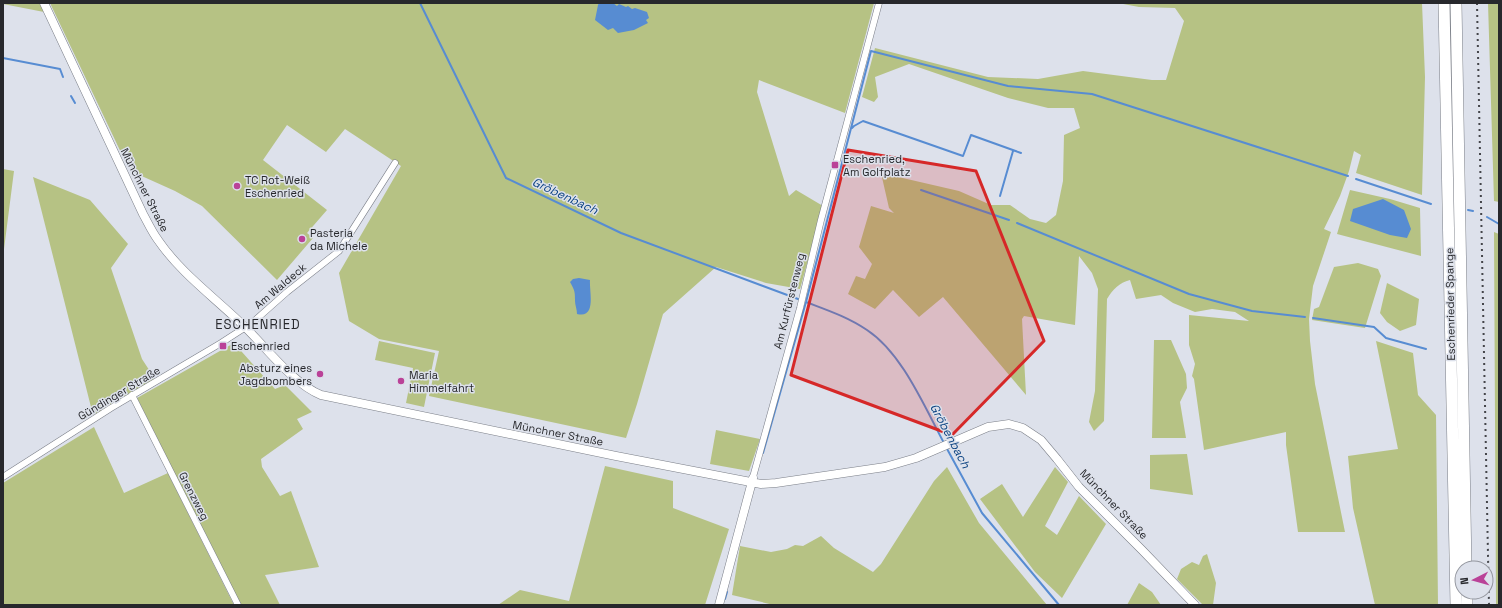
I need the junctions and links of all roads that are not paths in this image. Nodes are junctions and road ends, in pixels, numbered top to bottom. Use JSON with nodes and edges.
{"nodes":[{"id":1,"x":44,"y":3,"type":"edge"},
{"id":2,"x":879,"y":3,"type":"edge"},
{"id":3,"x":1444,"y":3,"type":"edge"},
{"id":4,"x":1456,"y":3,"type":"edge"},
{"id":5,"x":395,"y":164,"type":"dead end"},
{"id":6,"x":245,"y":327,"type":"junction"},
{"id":7,"x":132,"y":395,"type":"junction"},
{"id":8,"x":3,"y":477,"type":"edge"},
{"id":9,"x":752,"y":480,"type":"junction"},
{"id":10,"x":1466,"y":560,"type":"edge"},
{"id":11,"x":238,"y":605,"type":"edge"},
{"id":12,"x":719,"y":605,"type":"edge"},
{"id":13,"x":1195,"y":605,"type":"edge"},
{"id":14,"x":1456,"y":605,"type":"edge"}],
"edges":[{"from":1,"to":6,"type":"street","name":"Münchner Straße"},
{"from":2,"to":9,"type":"street","name":"Am Kurfürstenweg"},
{"from":3,"to":14,"type":"highway","name":"Eschenrieder Spange"},
{"from":4,"to":10,"type":"highway","name":"Eschenrieder Spange"},
{"from":5,"to":6,"type":"street","name":"Am Waldeck"},
{"from":6,"to":7,"type":"street","name":"Gündinger Straße"},
{"from":6,"to":9,"type":"street","name":"Münchner Straße"},
{"from":7,"to":8,"type":"street","name":"Gündinger Straße"},
{"from":7,"to":11,"type":"street","name":"Grenzweg"},
{"from":9,"to":12,"type":"street","name":"Am Kurfürstenweg"},
{"from":9,"to":13,"type":"street","name":"Münchner Straße"}]}
